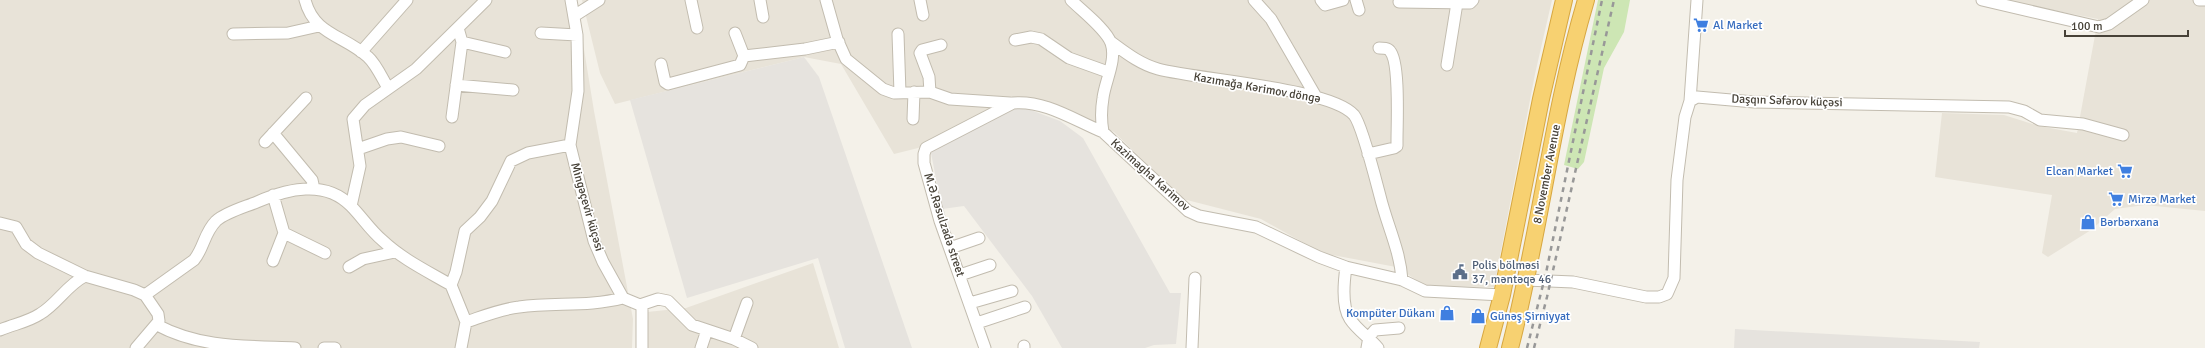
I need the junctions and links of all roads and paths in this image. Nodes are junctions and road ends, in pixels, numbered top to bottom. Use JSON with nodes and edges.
{"nodes":[{"id":1,"x":306,"y":0,"type":"edge"},
{"id":2,"x":407,"y":0,"type":"edge"},
{"id":3,"x":486,"y":0,"type":"edge"},
{"id":4,"x":572,"y":0,"type":"edge"},
{"id":5,"x":598,"y":0,"type":"edge"},
{"id":6,"x":691,"y":0,"type":"edge"},
{"id":7,"x":760,"y":0,"type":"edge"},
{"id":8,"x":826,"y":0,"type":"edge"},
{"id":9,"x":920,"y":0,"type":"edge"},
{"id":10,"x":1071,"y":0,"type":"edge"},
{"id":11,"x":1254,"y":0,"type":"edge"},
{"id":12,"x":1321,"y":0,"type":"edge"},
{"id":13,"x":1343,"y":0,"type":"edge"},
{"id":14,"x":1473,"y":0,"type":"edge"},
{"id":15,"x":1564,"y":0,"type":"edge"},
{"id":16,"x":1586,"y":0,"type":"edge"},
{"id":17,"x":1697,"y":0,"type":"edge"},
{"id":18,"x":1982,"y":0,"type":"edge"},
{"id":19,"x":2143,"y":0,"type":"edge"},
{"id":20,"x":2199,"y":0,"type":"edge"},
{"id":21,"x":2205,"y":0,"type":"edge"},
{"id":22,"x":1399,"y":2,"type":"dead end"},
{"id":23,"x":1457,"y":3,"type":"junction"},
{"id":24,"x":588,"y":4,"type":"edge"},
{"id":25,"x":923,"y":15,"type":"dead end"},
{"id":26,"x":574,"y":16,"type":"junction"},
{"id":27,"x":763,"y":17,"type":"dead end"},
{"id":28,"x":319,"y":26,"type":"junction"},
{"id":29,"x":458,"y":28,"type":"junction"},
{"id":30,"x":697,"y":28,"type":"dead end"},
{"id":31,"x":541,"y":33,"type":"dead end"},
{"id":32,"x":735,"y":33,"type":"dead end"},
{"id":33,"x":233,"y":34,"type":"dead end"},
{"id":34,"x":898,"y":34,"type":"dead end"},
{"id":35,"x":577,"y":35,"type":"junction"},
{"id":36,"x":1015,"y":40,"type":"dead end"},
{"id":37,"x":462,"y":42,"type":"junction"},
{"id":38,"x":839,"y":42,"type":"junction"},
{"id":39,"x":1111,"y":42,"type":"junction"},
{"id":40,"x":941,"y":45,"type":"dead end"},
{"id":41,"x":1379,"y":48,"type":"dead end"},
{"id":42,"x":360,"y":52,"type":"junction"},
{"id":43,"x":505,"y":52,"type":"dead end"},
{"id":44,"x":744,"y":56,"type":"junction"},
{"id":45,"x":661,"y":64,"type":"dead end"},
{"id":46,"x":1447,"y":65,"type":"dead end"},
{"id":47,"x":1108,"y":72,"type":"junction"},
{"id":48,"x":456,"y":85,"type":"junction"},
{"id":49,"x":388,"y":88,"type":"junction"},
{"id":50,"x":513,"y":90,"type":"dead end"},
{"id":51,"x":900,"y":92,"type":"junction"},
{"id":52,"x":914,"y":92,"type":"junction"},
{"id":53,"x":930,"y":92,"type":"junction"},
{"id":54,"x":1315,"y":96,"type":"junction"},
{"id":55,"x":306,"y":98,"type":"dead end"},
{"id":56,"x":1690,"y":101,"type":"junction"},
{"id":57,"x":1013,"y":104,"type":"junction"},
{"id":58,"x":452,"y":117,"type":"dead end"},
{"id":59,"x":913,"y":119,"type":"dead end"},
{"id":60,"x":1103,"y":132,"type":"junction"},
{"id":61,"x":273,"y":133,"type":"junction"},
{"id":62,"x":2123,"y":135,"type":"dead end"},
{"id":63,"x":265,"y":142,"type":"dead end"},
{"id":64,"x":570,"y":145,"type":"junction"},
{"id":65,"x":439,"y":146,"type":"dead end"},
{"id":66,"x":358,"y":149,"type":"junction"},
{"id":67,"x":1368,"y":154,"type":"junction"},
{"id":68,"x":314,"y":189,"type":"junction"},
{"id":69,"x":273,"y":195,"type":"junction"},
{"id":70,"x":351,"y":206,"type":"junction"},
{"id":71,"x":1,"y":220,"type":"edge"},
{"id":72,"x":284,"y":233,"type":"junction"},
{"id":73,"x":979,"y":238,"type":"dead end"},
{"id":74,"x":950,"y":248,"type":"junction"},
{"id":75,"x":395,"y":252,"type":"junction"},
{"id":76,"x":325,"y":253,"type":"dead end"},
{"id":77,"x":273,"y":261,"type":"dead end"},
{"id":78,"x":990,"y":265,"type":"dead end"},
{"id":79,"x":1346,"y":266,"type":"junction"},
{"id":80,"x":349,"y":267,"type":"dead end"},
{"id":81,"x":960,"y":275,"type":"junction"},
{"id":82,"x":85,"y":276,"type":"junction"},
{"id":83,"x":1195,"y":278,"type":"dead end"},
{"id":84,"x":1402,"y":280,"type":"junction"},
{"id":85,"x":1526,"y":280,"type":"junction"},
{"id":86,"x":451,"y":285,"type":"junction"},
{"id":87,"x":1012,"y":291,"type":"dead end"},
{"id":88,"x":145,"y":295,"type":"junction"},
{"id":89,"x":1502,"y":295,"type":"junction"},
{"id":90,"x":623,"y":298,"type":"junction"},
{"id":91,"x":747,"y":303,"type":"dead end"},
{"id":92,"x":970,"y":303,"type":"junction"},
{"id":93,"x":640,"y":305,"type":"junction"},
{"id":94,"x":1025,"y":307,"type":"dead end"},
{"id":95,"x":466,"y":322,"type":"junction"},
{"id":96,"x":977,"y":323,"type":"junction"},
{"id":97,"x":157,"y":325,"type":"junction"},
{"id":98,"x":1399,"y":328,"type":"dead end"},
{"id":99,"x":0,"y":330,"type":"edge"},
{"id":100,"x":707,"y":330,"type":"junction"},
{"id":101,"x":734,"y":339,"type":"junction"},
{"id":102,"x":1368,"y":343,"type":"edge"},
{"id":103,"x":136,"y":348,"type":"edge"},
{"id":104,"x":295,"y":348,"type":"edge"},
{"id":105,"x":324,"y":348,"type":"edge"},
{"id":106,"x":335,"y":348,"type":"edge"},
{"id":107,"x":461,"y":348,"type":"edge"},
{"id":108,"x":642,"y":348,"type":"edge"},
{"id":109,"x":701,"y":348,"type":"edge"},
{"id":110,"x":752,"y":348,"type":"edge"},
{"id":111,"x":985,"y":348,"type":"edge"},
{"id":112,"x":1192,"y":348,"type":"edge"},
{"id":113,"x":1378,"y":348,"type":"edge"},
{"id":114,"x":1488,"y":348,"type":"edge"},
{"id":115,"x":1510,"y":348,"type":"edge"}],
"edges":[{"from":1,"to":28,"type":"street"},
{"from":2,"to":42,"type":"street"},
{"from":3,"to":29,"type":"street"},
{"from":4,"to":26,"type":"street","name":"Mingəçevir küçəsi"},
{"from":5,"to":24,"type":"street"},
{"from":6,"to":30,"type":"street"},
{"from":7,"to":27,"type":"street"},
{"from":8,"to":38,"type":"street"},
{"from":9,"to":25,"type":"street"},
{"from":10,"to":39,"type":"street"},
{"from":11,"to":54,"type":"street"},
{"from":12,"to":13,"type":"street"},
{"from":14,"to":23,"type":"street"},
{"from":15,"to":89,"type":"highway","name":"8 November Avenue"},
{"from":16,"to":85,"type":"highway","name":"8 November Avenue"},
{"from":17,"to":56,"type":"street"},
{"from":18,"to":19,"type":"street"},
{"from":20,"to":21,"type":"street"},
{"from":22,"to":23,"type":"street"},
{"from":23,"to":46,"type":"street"},
{"from":24,"to":26,"type":"street"},
{"from":26,"to":35,"type":"street","name":"Mingəçevir küçəsi"},
{"from":28,"to":33,"type":"street"},
{"from":28,"to":42,"type":"street"},
{"from":29,"to":37,"type":"street"},
{"from":29,"to":49,"type":"street"},
{"from":31,"to":35,"type":"street"},
{"from":32,"to":44,"type":"street"},
{"from":34,"to":51,"type":"street"},
{"from":35,"to":64,"type":"street","name":"Mingəçevir küçəsi"},
{"from":36,"to":47,"type":"street"},
{"from":37,"to":43,"type":"street"},
{"from":37,"to":48,"type":"street"},
{"from":38,"to":44,"type":"street"},
{"from":38,"to":51,"type":"street"},
{"from":39,"to":47,"type":"street","name":"Kazimagha Karimov"},
{"from":39,"to":54,"type":"street","name":"Kazımağa Kərimov döngə"},
{"from":40,"to":53,"type":"street"},
{"from":41,"to":67,"type":"street"},
{"from":42,"to":49,"type":"street"},
{"from":44,"to":45,"type":"street"},
{"from":47,"to":60,"type":"street","name":"Kazimagha Karimov"},
{"from":48,"to":50,"type":"street"},
{"from":48,"to":58,"type":"street"},
{"from":49,"to":66,"type":"street"},
{"from":51,"to":52,"type":"street"},
{"from":52,"to":53,"type":"street"},
{"from":52,"to":59,"type":"street"},
{"from":53,"to":57,"type":"street"},
{"from":54,"to":67,"type":"street","name":"Kazımağa Kərimov döngə"},
{"from":55,"to":61,"type":"street"},
{"from":56,"to":62,"type":"street","name":"Daşqın Səfərov küçəsi"},
{"from":56,"to":85,"type":"street"},
{"from":57,"to":60,"type":"street","name":"M.Ə.Rəsulzadə street"},
{"from":57,"to":74,"type":"street","name":"M.Ə.Rəsulzadə street"},
{"from":60,"to":79,"type":"street","name":"Kazimagha Karimov"},
{"from":61,"to":63,"type":"street"},
{"from":61,"to":68,"type":"street"},
{"from":64,"to":86,"type":"street"},
{"from":64,"to":90,"type":"street","name":"Mingəçevir küçəsi"},
{"from":65,"to":66,"type":"street"},
{"from":66,"to":70,"type":"street"},
{"from":67,"to":84,"type":"street","name":"Kazımağa Kərimov döngə"},
{"from":68,"to":69,"type":"street"},
{"from":68,"to":70,"type":"street"},
{"from":69,"to":72,"type":"street"},
{"from":69,"to":88,"type":"street"},
{"from":70,"to":75,"type":"street"},
{"from":71,"to":82,"type":"street"},
{"from":72,"to":76,"type":"street"},
{"from":72,"to":77,"type":"street"},
{"from":73,"to":74,"type":"street"},
{"from":74,"to":81,"type":"street","name":"M.Ə.Rəsulzadə street"},
{"from":75,"to":80,"type":"street"},
{"from":75,"to":86,"type":"street"},
{"from":78,"to":81,"type":"street"},
{"from":79,"to":84,"type":"street","name":"Kazimagha Karimov"},
{"from":79,"to":102,"type":"street"},
{"from":81,"to":92,"type":"street","name":"M.Ə.Rəsulzadə street"},
{"from":82,"to":88,"type":"street"},
{"from":82,"to":99,"type":"street"},
{"from":83,"to":112,"type":"street"},
{"from":84,"to":89,"type":"street","name":"Kazimagha Karimov"},
{"from":85,"to":115,"type":"highway","name":"8 November Avenue"},
{"from":86,"to":95,"type":"street"},
{"from":87,"to":92,"type":"street"},
{"from":88,"to":97,"type":"street"},
{"from":89,"to":114,"type":"highway","name":"8 November Avenue"},
{"from":90,"to":93,"type":"street"},
{"from":90,"to":95,"type":"street"},
{"from":91,"to":101,"type":"street"},
{"from":92,"to":96,"type":"street","name":"M.Ə.Rəsulzadə street"},
{"from":93,"to":100,"type":"street"},
{"from":93,"to":108,"type":"street"},
{"from":94,"to":96,"type":"street"},
{"from":95,"to":107,"type":"street"},
{"from":96,"to":111,"type":"street","name":"M.Ə.Rəsulzadə street"},
{"from":97,"to":103,"type":"street"},
{"from":97,"to":104,"type":"street"},
{"from":98,"to":102,"type":"street"},
{"from":100,"to":101,"type":"street"},
{"from":100,"to":109,"type":"street"},
{"from":101,"to":110,"type":"street"},
{"from":102,"to":113,"type":"street"},
{"from":105,"to":106,"type":"street"}]}
